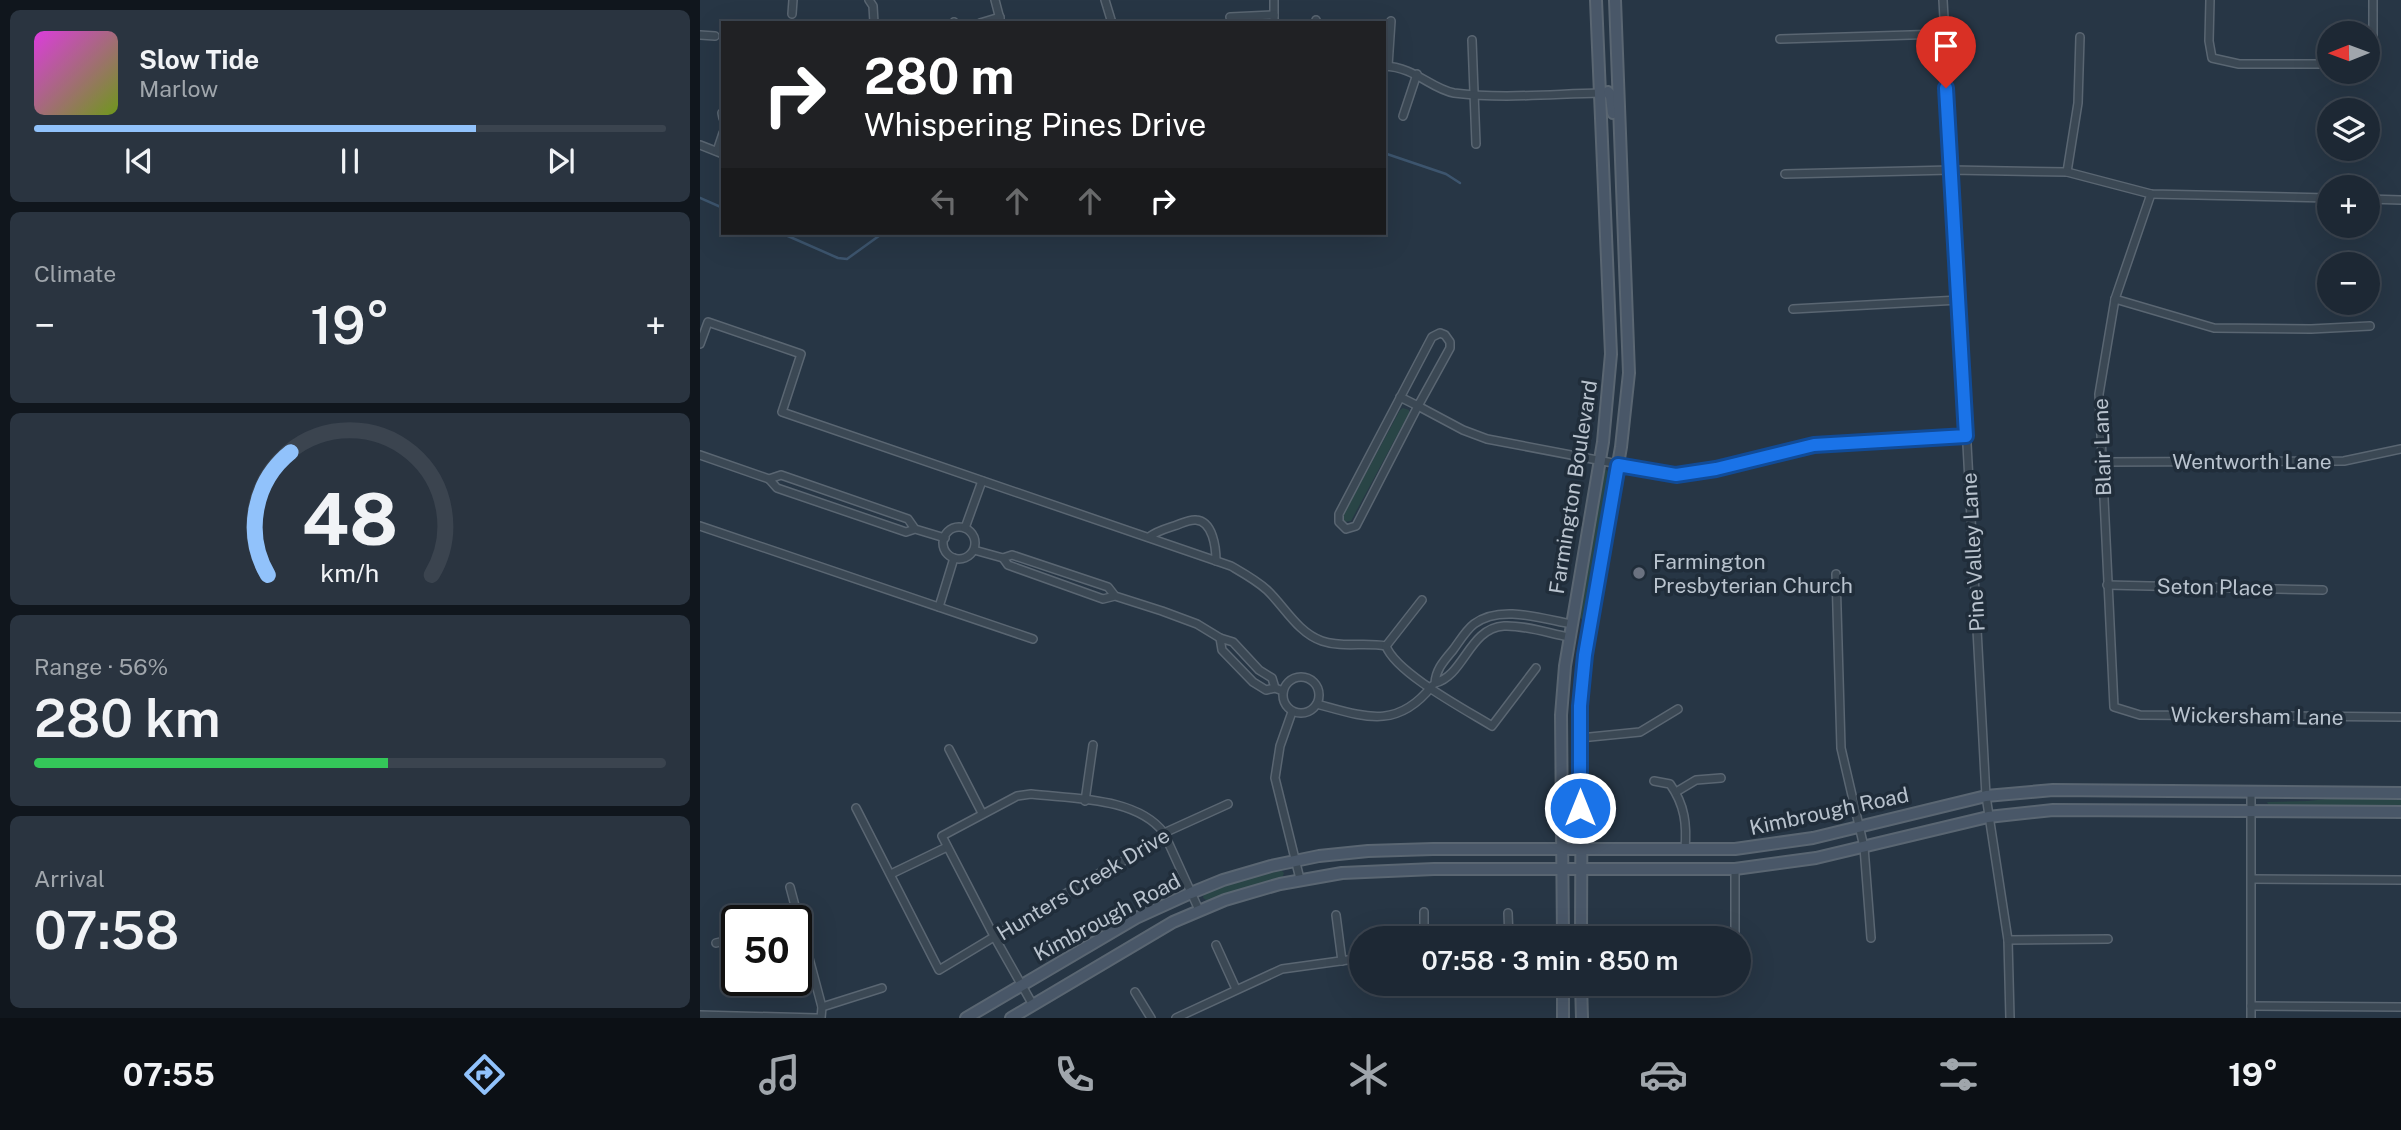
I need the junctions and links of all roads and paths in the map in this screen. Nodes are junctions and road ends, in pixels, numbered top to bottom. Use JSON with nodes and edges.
{"nodes":[{"id":1,"x":793,"y":0,"type":"edge"},
{"id":2,"x":869,"y":0,"type":"edge"},
{"id":3,"x":995,"y":0,"type":"edge"},
{"id":4,"x":1105,"y":0,"type":"edge"},
{"id":5,"x":1274,"y":0,"type":"edge"},
{"id":6,"x":1596,"y":0,"type":"edge"},
{"id":7,"x":1615,"y":0,"type":"edge"},
{"id":8,"x":1943,"y":0,"type":"edge"},
{"id":9,"x":2210,"y":0,"type":"edge"},
{"id":10,"x":2373,"y":0,"type":"edge"},
{"id":11,"x":792,"y":14,"type":"dead end"},
{"id":12,"x":1230,"y":17,"type":"dead end"},
{"id":13,"x":1274,"y":19,"type":"edge"},
{"id":14,"x":1001,"y":20,"type":"edge"},
{"id":15,"x":874,"y":21,"type":"edge"},
{"id":16,"x":1111,"y":21,"type":"edge"},
{"id":17,"x":1391,"y":21,"type":"dead end"},
{"id":18,"x":2373,"y":21,"type":"edge"},
{"id":19,"x":1943,"y":34,"type":"junction"},
{"id":20,"x":700,"y":35,"type":"edge"},
{"id":21,"x":715,"y":36,"type":"dead end"},
{"id":22,"x":2080,"y":37,"type":"dead end"},
{"id":23,"x":1780,"y":38,"type":"dead end"},
{"id":24,"x":1472,"y":40,"type":"dead end"},
{"id":25,"x":2317,"y":64,"type":"edge"},
{"id":26,"x":1386,"y":66,"type":"edge"},
{"id":27,"x":1417,"y":74,"type":"junction"},
{"id":28,"x":1609,"y":92,"type":"junction"},
{"id":29,"x":1474,"y":94,"type":"junction"},
{"id":30,"x":1403,"y":116,"type":"dead end"},
{"id":31,"x":1476,"y":144,"type":"dead end"},
{"id":32,"x":700,"y":145,"type":"edge"},
{"id":33,"x":720,"y":153,"type":"edge"},
{"id":34,"x":1951,"y":170,"type":"junction"},
{"id":35,"x":2067,"y":172,"type":"junction"},
{"id":36,"x":1785,"y":174,"type":"dead end"},
{"id":37,"x":2151,"y":194,"type":"junction"},
{"id":38,"x":2317,"y":198,"type":"edge"},
{"id":39,"x":2380,"y":199,"type":"edge"},
{"id":40,"x":2401,"y":200,"type":"edge"},
{"id":41,"x":2115,"y":299,"type":"junction"},
{"id":42,"x":1959,"y":300,"type":"junction"},
{"id":43,"x":1793,"y":309,"type":"dead end"},
{"id":44,"x":2370,"y":326,"type":"dead end"},
{"id":45,"x":700,"y":344,"type":"edge"},
{"id":46,"x":1400,"y":397,"type":"junction"},
{"id":47,"x":1418,"y":406,"type":"junction"},
{"id":48,"x":1966,"y":436,"type":"junction"},
{"id":49,"x":2401,"y":449,"type":"edge"},
{"id":50,"x":700,"y":455,"type":"edge"},
{"id":51,"x":1600,"y":461,"type":"junction"},
{"id":52,"x":2102,"y":463,"type":"junction"},
{"id":53,"x":1618,"y":465,"type":"junction"},
{"id":54,"x":769,"y":478,"type":"junction"},
{"id":55,"x":982,"y":481,"type":"junction"},
{"id":56,"x":700,"y":526,"type":"edge"},
{"id":57,"x":965,"y":528,"type":"junction"},
{"id":58,"x":915,"y":529,"type":"junction"},
{"id":59,"x":1149,"y":537,"type":"junction"},
{"id":60,"x":945,"y":538,"type":"junction"},
{"id":61,"x":974,"y":550,"type":"junction"},
{"id":62,"x":954,"y":558,"type":"junction"},
{"id":63,"x":1003,"y":558,"type":"junction"},
{"id":64,"x":1216,"y":561,"type":"junction"},
{"id":65,"x":1836,"y":575,"type":"dead end"},
{"id":66,"x":2107,"y":585,"type":"junction"},
{"id":67,"x":2323,"y":590,"type":"dead end"},
{"id":68,"x":1115,"y":596,"type":"junction"},
{"id":69,"x":1422,"y":600,"type":"dead end"},
{"id":70,"x":939,"y":607,"type":"junction"},
{"id":71,"x":1580,"y":627,"type":"junction"},
{"id":72,"x":1569,"y":637,"type":"junction"},
{"id":73,"x":1220,"y":638,"type":"junction"},
{"id":74,"x":1033,"y":639,"type":"dead end"},
{"id":75,"x":1386,"y":646,"type":"junction"},
{"id":76,"x":1536,"y":668,"type":"dead end"},
{"id":77,"x":1258,"y":669,"type":"junction"},
{"id":78,"x":1249,"y":678,"type":"junction"},
{"id":79,"x":1432,"y":685,"type":"junction"},
{"id":80,"x":1279,"y":689,"type":"junction"},
{"id":81,"x":1317,"y":704,"type":"junction"},
{"id":82,"x":2114,"y":707,"type":"joint"},
{"id":83,"x":1678,"y":709,"type":"dead end"},
{"id":84,"x":1292,"y":712,"type":"junction"},
{"id":85,"x":2401,"y":717,"type":"edge"},
{"id":86,"x":1580,"y":738,"type":"junction"},
{"id":87,"x":1093,"y":745,"type":"dead end"},
{"id":88,"x":949,"y":749,"type":"dead end"},
{"id":89,"x":1721,"y":778,"type":"dead end"},
{"id":90,"x":1654,"y":781,"type":"dead end"},
{"id":91,"x":1676,"y":792,"type":"junction"},
{"id":92,"x":2251,"y":792,"type":"junction"},
{"id":93,"x":2401,"y":793,"type":"edge"},
{"id":94,"x":1986,"y":796,"type":"junction"},
{"id":95,"x":1086,"y":801,"type":"junction"},
{"id":96,"x":1228,"y":804,"type":"dead end"},
{"id":97,"x":856,"y":808,"type":"dead end"},
{"id":98,"x":2251,"y":811,"type":"junction"},
{"id":99,"x":2401,"y":812,"type":"edge"},
{"id":100,"x":982,"y":813,"type":"junction"},
{"id":101,"x":1988,"y":817,"type":"junction"},
{"id":102,"x":1860,"y":826,"type":"junction"},
{"id":103,"x":1164,"y":833,"type":"junction"},
{"id":104,"x":947,"y":847,"type":"junction"},
{"id":105,"x":1864,"y":847,"type":"junction"},
{"id":106,"x":1685,"y":849,"type":"junction"},
{"id":107,"x":1562,"y":850,"type":"junction"},
{"id":108,"x":1581,"y":850,"type":"junction"},
{"id":109,"x":1296,"y":860,"type":"junction"},
{"id":110,"x":1735,"y":869,"type":"junction"},
{"id":111,"x":1562,"y":870,"type":"junction"},
{"id":112,"x":1582,"y":870,"type":"junction"},
{"id":113,"x":891,"y":874,"type":"junction"},
{"id":114,"x":1300,"y":879,"type":"junction"},
{"id":115,"x":2252,"y":879,"type":"junction"},
{"id":116,"x":2401,"y":880,"type":"edge"},
{"id":117,"x":790,"y":887,"type":"dead end"},
{"id":118,"x":1191,"y":892,"type":"junction"},
{"id":119,"x":794,"y":905,"type":"edge"},
{"id":120,"x":1199,"y":911,"type":"junction"},
{"id":121,"x":1424,"y":912,"type":"dead end"},
{"id":122,"x":1508,"y":913,"type":"dead end"},
{"id":123,"x":1336,"y":915,"type":"dead end"},
{"id":124,"x":1424,"y":926,"type":"edge"},
{"id":125,"x":1508,"y":926,"type":"edge"},
{"id":126,"x":1563,"y":926,"type":"edge"},
{"id":127,"x":1581,"y":926,"type":"edge"},
{"id":128,"x":1735,"y":926,"type":"edge"},
{"id":129,"x":995,"y":938,"type":"junction"},
{"id":130,"x":1871,"y":938,"type":"dead end"},
{"id":131,"x":2108,"y":939,"type":"dead end"},
{"id":132,"x":2008,"y":940,"type":"junction"},
{"id":133,"x":721,"y":942,"type":"edge"},
{"id":134,"x":716,"y":943,"type":"dead end"},
{"id":135,"x":1216,"y":945,"type":"dead end"},
{"id":136,"x":1349,"y":960,"type":"edge"},
{"id":137,"x":1342,"y":961,"type":"junction"},
{"id":138,"x":812,"y":971,"type":"edge"},
{"id":139,"x":1022,"y":987,"type":"junction"},
{"id":140,"x":882,"y":988,"type":"dead end"},
{"id":141,"x":1236,"y":989,"type":"junction"},
{"id":142,"x":1135,"y":992,"type":"dead end"},
{"id":143,"x":1563,"y":996,"type":"edge"},
{"id":144,"x":1581,"y":996,"type":"edge"},
{"id":145,"x":1033,"y":1005,"type":"junction"},
{"id":146,"x":2251,"y":1006,"type":"junction"},
{"id":147,"x":822,"y":1007,"type":"junction"},
{"id":148,"x":2401,"y":1007,"type":"edge"},
{"id":149,"x":700,"y":1015,"type":"edge"},
{"id":150,"x":819,"y":1018,"type":"edge"},
{"id":151,"x":966,"y":1018,"type":"edge"},
{"id":152,"x":1011,"y":1018,"type":"edge"},
{"id":153,"x":1151,"y":1018,"type":"edge"},
{"id":154,"x":1176,"y":1018,"type":"edge"},
{"id":155,"x":1563,"y":1018,"type":"edge"},
{"id":156,"x":1581,"y":1018,"type":"edge"},
{"id":157,"x":2010,"y":1018,"type":"edge"},
{"id":158,"x":2251,"y":1018,"type":"edge"}],
"edges":[{"from":1,"to":11,"type":"street"},
{"from":2,"to":15,"type":"street"},
{"from":3,"to":14,"type":"street"},
{"from":4,"to":16,"type":"street"},
{"from":5,"to":13,"type":"street"},
{"from":6,"to":28,"type":"street","name":"Farmington Boulevard"},
{"from":7,"to":28,"type":"street","name":"Farmington Boulevard"},
{"from":8,"to":19,"type":"street","name":"Pine Valley Lane"},
{"from":9,"to":25,"type":"street"},
{"from":10,"to":18,"type":"street"},
{"from":12,"to":13,"type":"street"},
{"from":17,"to":26,"type":"street"},
{"from":19,"to":23,"type":"street"},
{"from":19,"to":34,"type":"street","name":"Pine Valley Lane"},
{"from":20,"to":21,"type":"street"},
{"from":22,"to":35,"type":"street"},
{"from":24,"to":29,"type":"street"},
{"from":26,"to":27,"type":"street"},
{"from":27,"to":29,"type":"street"},
{"from":27,"to":30,"type":"street"},
{"from":28,"to":29,"type":"street"},
{"from":28,"to":51,"type":"street","name":"Farmington Boulevard"},
{"from":28,"to":53,"type":"street","name":"Farmington Boulevard"},
{"from":29,"to":31,"type":"street"},
{"from":32,"to":33,"type":"street"},
{"from":34,"to":35,"type":"street"},
{"from":34,"to":36,"type":"street"},
{"from":34,"to":42,"type":"street","name":"Pine Valley Lane"},
{"from":35,"to":37,"type":"street"},
{"from":37,"to":38,"type":"street"},
{"from":37,"to":41,"type":"street","name":"Blair Lane"},
{"from":39,"to":40,"type":"street"},
{"from":41,"to":44,"type":"street"},
{"from":41,"to":52,"type":"street","name":"Blair Lane"},
{"from":42,"to":43,"type":"street"},
{"from":42,"to":48,"type":"street","name":"Pine Valley Lane"},
{"from":45,"to":55,"type":"street"},
{"from":46,"to":47,"type":"street"},
{"from":46,"to":47,"type":"street"},
{"from":46,"to":47,"type":"street"},
{"from":47,"to":51,"type":"street"},
{"from":48,"to":53,"type":"street"},
{"from":48,"to":94,"type":"street","name":"Pine Valley Lane"},
{"from":49,"to":52,"type":"street","name":"Wentworth Lane"},
{"from":50,"to":54,"type":"street"},
{"from":51,"to":53,"type":"street"},
{"from":51,"to":71,"type":"street","name":"Farmington Boulevard"},
{"from":52,"to":66,"type":"street","name":"Blair Lane"},
{"from":53,"to":71,"type":"street","name":"Farmington Boulevard"},
{"from":54,"to":58,"type":"street"},
{"from":54,"to":58,"type":"street"},
{"from":55,"to":57,"type":"street"},
{"from":55,"to":59,"type":"street"},
{"from":56,"to":70,"type":"street"},
{"from":57,"to":60,"type":"street"},
{"from":57,"to":61,"type":"street"},
{"from":58,"to":60,"type":"street"},
{"from":59,"to":64,"type":"street"},
{"from":59,"to":64,"type":"street"},
{"from":60,"to":62,"type":"street"},
{"from":61,"to":62,"type":"street"},
{"from":61,"to":63,"type":"street"},
{"from":62,"to":70,"type":"street"},
{"from":63,"to":68,"type":"street"},
{"from":63,"to":68,"type":"street"},
{"from":64,"to":75,"type":"street"},
{"from":65,"to":102,"type":"street"},
{"from":66,"to":67,"type":"street","name":"Seton Place"},
{"from":66,"to":82,"type":"street","name":"Blair Lane"},
{"from":68,"to":73,"type":"street"},
{"from":69,"to":75,"type":"street"},
{"from":70,"to":74,"type":"street"},
{"from":71,"to":72,"type":"street","name":"Farmington Boulevard"},
{"from":71,"to":79,"type":"street"},
{"from":71,"to":86,"type":"street","name":"Farmington Boulevard"},
{"from":72,"to":79,"type":"street"},
{"from":72,"to":107,"type":"street","name":"Farmington Boulevard"},
{"from":73,"to":77,"type":"street"},
{"from":73,"to":78,"type":"street"},
{"from":75,"to":79,"type":"street"},
{"from":76,"to":79,"type":"street"},
{"from":77,"to":78,"type":"street"},
{"from":77,"to":80,"type":"street"},
{"from":78,"to":80,"type":"street"},
{"from":79,"to":81,"type":"street"},
{"from":80,"to":81,"type":"street"},
{"from":80,"to":84,"type":"street"},
{"from":81,"to":84,"type":"street"},
{"from":82,"to":85,"type":"street","name":"Wickersham Lane"},
{"from":83,"to":86,"type":"street"},
{"from":84,"to":109,"type":"street"},
{"from":86,"to":108,"type":"street","name":"Farmington Boulevard"},
{"from":87,"to":95,"type":"street"},
{"from":88,"to":100,"type":"street"},
{"from":89,"to":91,"type":"street"},
{"from":90,"to":91,"type":"street"},
{"from":91,"to":106,"type":"street"},
{"from":92,"to":93,"type":"street","name":"Kimbrough Road"},
{"from":92,"to":94,"type":"street","name":"Kimbrough Road"},
{"from":92,"to":98,"type":"street"},
{"from":94,"to":101,"type":"street","name":"Pine Valley Lane"},
{"from":94,"to":102,"type":"street","name":"Kimbrough Road"},
{"from":95,"to":100,"type":"street"},
{"from":95,"to":103,"type":"street"},
{"from":96,"to":103,"type":"street","name":"Hunters Creek Drive"},
{"from":97,"to":113,"type":"street"},
{"from":98,"to":99,"type":"street","name":"Kimbrough Road"},
{"from":98,"to":101,"type":"street","name":"Kimbrough Road"},
{"from":98,"to":115,"type":"street"},
{"from":100,"to":104,"type":"street"},
{"from":101,"to":105,"type":"street","name":"Kimbrough Road"},
{"from":101,"to":132,"type":"street","name":"Pine Valley Lane"},
{"from":102,"to":105,"type":"street"},
{"from":102,"to":106,"type":"street","name":"Kimbrough Road"},
{"from":103,"to":118,"type":"street"},
{"from":103,"to":129,"type":"street","name":"Hunters Creek Drive"},
{"from":104,"to":113,"type":"street"},
{"from":104,"to":129,"type":"street"},
{"from":105,"to":110,"type":"street","name":"Kimbrough Road"},
{"from":105,"to":130,"type":"street"},
{"from":106,"to":108,"type":"street","name":"Kimbrough Road"},
{"from":107,"to":108,"type":"street","name":"Kimbrough Road"},
{"from":107,"to":109,"type":"street","name":"Kimbrough Road"},
{"from":107,"to":111,"type":"street","name":"Farmington Boulevard"},
{"from":108,"to":112,"type":"street","name":"Farmington Boulevard"},
{"from":109,"to":114,"type":"street"},
{"from":109,"to":118,"type":"street","name":"Kimbrough Road"},
{"from":110,"to":112,"type":"street","name":"Kimbrough Road"},
{"from":110,"to":128,"type":"street"},
{"from":111,"to":112,"type":"street","name":"Kimbrough Road"},
{"from":111,"to":114,"type":"street","name":"Kimbrough Road"},
{"from":111,"to":126,"type":"street","name":"Farmington Boulevard"},
{"from":112,"to":127,"type":"street","name":"Farmington Boulevard"},
{"from":113,"to":129,"type":"street","name":"Hunters Creek Drive"},
{"from":114,"to":120,"type":"street","name":"Kimbrough Road"},
{"from":115,"to":116,"type":"street"},
{"from":115,"to":146,"type":"street"},
{"from":117,"to":119,"type":"street"},
{"from":118,"to":120,"type":"street"},
{"from":118,"to":139,"type":"street","name":"Kimbrough Road"},
{"from":120,"to":145,"type":"street","name":"Kimbrough Road"},
{"from":121,"to":124,"type":"street"},
{"from":122,"to":125,"type":"street"},
{"from":123,"to":137,"type":"street"},
{"from":129,"to":139,"type":"street"},
{"from":131,"to":132,"type":"street"},
{"from":132,"to":157,"type":"street","name":"Pine Valley Lane"},
{"from":133,"to":134,"type":"street"},
{"from":135,"to":141,"type":"street"},
{"from":136,"to":137,"type":"street"},
{"from":137,"to":141,"type":"street"},
{"from":138,"to":147,"type":"street"},
{"from":139,"to":145,"type":"street"},
{"from":139,"to":151,"type":"street","name":"Kimbrough Road"},
{"from":140,"to":147,"type":"street"},
{"from":141,"to":154,"type":"street"},
{"from":142,"to":153,"type":"street"},
{"from":143,"to":155,"type":"street"},
{"from":144,"to":156,"type":"street"},
{"from":145,"to":152,"type":"street","name":"Kimbrough Road"},
{"from":146,"to":148,"type":"street"},
{"from":146,"to":158,"type":"street"},
{"from":147,"to":150,"type":"street"},
{"from":149,"to":150,"type":"street"}]}
